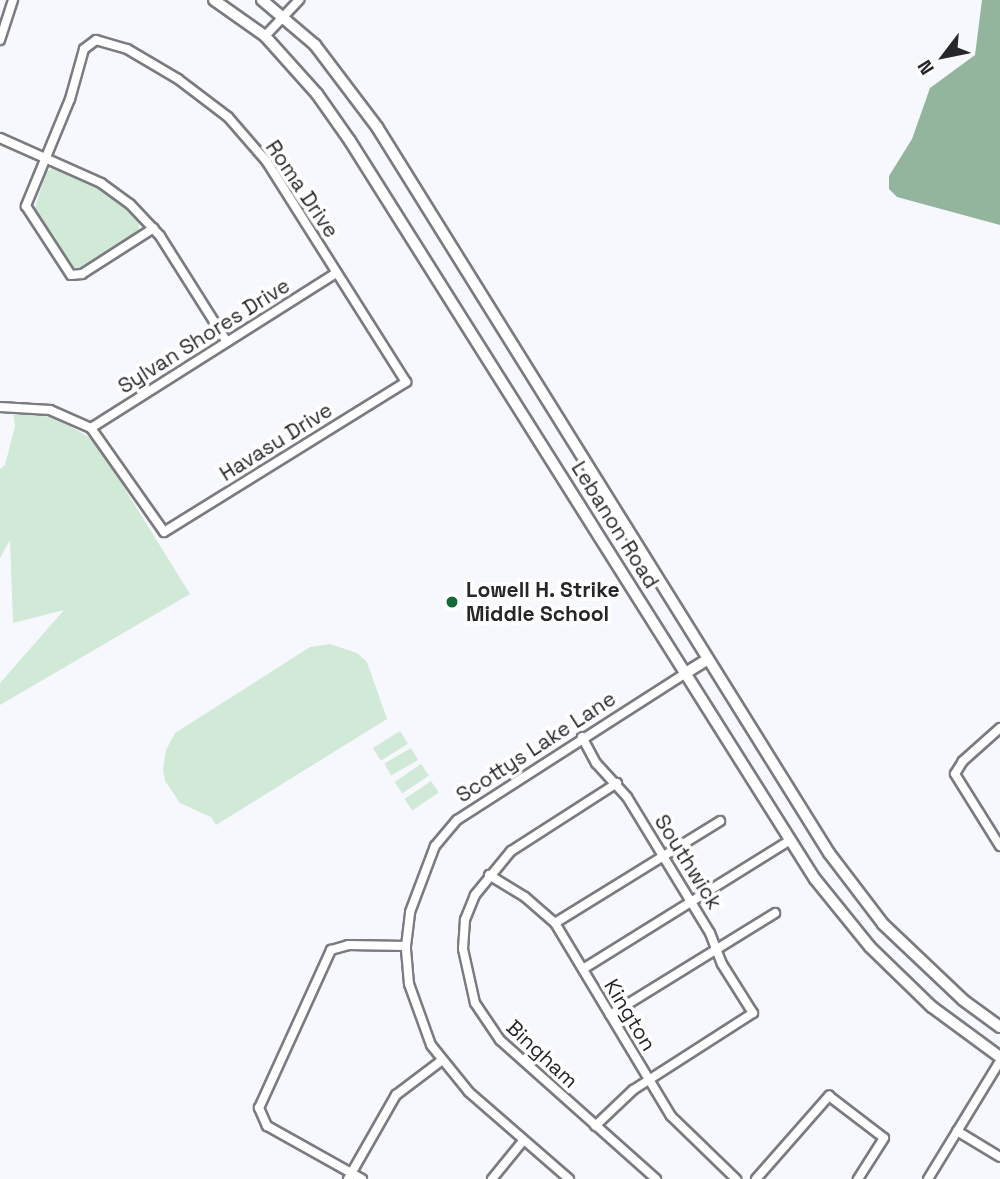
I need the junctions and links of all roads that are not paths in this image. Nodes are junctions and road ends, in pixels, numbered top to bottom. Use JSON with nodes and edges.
{"nodes":[{"id":1,"x":13,"y":0,"type":"edge"},
{"id":2,"x":214,"y":0,"type":"edge"},
{"id":3,"x":262,"y":0,"type":"edge"},
{"id":4,"x":299,"y":0,"type":"edge"},
{"id":5,"x":282,"y":14,"type":"junction"},
{"id":6,"x":265,"y":36,"type":"junction"},
{"id":7,"x":0,"y":40,"type":"edge"},
{"id":8,"x":0,"y":138,"type":"edge"},
{"id":9,"x":46,"y":157,"type":"junction"},
{"id":10,"x":153,"y":228,"type":"junction"},
{"id":11,"x":336,"y":273,"type":"junction"},
{"id":12,"x":227,"y":342,"type":"junction"},
{"id":13,"x":406,"y":382,"type":"joint"},
{"id":14,"x":0,"y":407,"type":"edge"},
{"id":15,"x":91,"y":428,"type":"junction"},
{"id":16,"x":708,"y":659,"type":"junction"},
{"id":17,"x":684,"y":674,"type":"junction"},
{"id":18,"x":1000,"y":728,"type":"edge"},
{"id":19,"x":582,"y":737,"type":"junction"},
{"id":20,"x":617,"y":783,"type":"junction"},
{"id":21,"x":720,"y":821,"type":"dead end"},
{"id":22,"x":790,"y":840,"type":"junction"},
{"id":23,"x":1000,"y":846,"type":"edge"},
{"id":24,"x":663,"y":857,"type":"junction"},
{"id":25,"x":489,"y":875,"type":"junction"},
{"id":26,"x":692,"y":902,"type":"junction"},
{"id":27,"x":775,"y":914,"type":"dead end"},
{"id":28,"x":555,"y":923,"type":"junction"},
{"id":29,"x":406,"y":946,"type":"junction"},
{"id":30,"x":717,"y":949,"type":"junction"},
{"id":31,"x":583,"y":969,"type":"junction"},
{"id":32,"x":610,"y":1015,"type":"junction"},
{"id":33,"x":1000,"y":1027,"type":"edge"},
{"id":34,"x":1000,"y":1059,"type":"edge"},
{"id":35,"x":441,"y":1061,"type":"junction"},
{"id":36,"x":648,"y":1080,"type":"junction"},
{"id":37,"x":595,"y":1126,"type":"junction"},
{"id":38,"x":957,"y":1131,"type":"junction"},
{"id":39,"x":523,"y":1141,"type":"junction"},
{"id":40,"x":1000,"y":1157,"type":"edge"},
{"id":41,"x":349,"y":1176,"type":"edge"},
{"id":42,"x":362,"y":1179,"type":"edge"},
{"id":43,"x":492,"y":1179,"type":"edge"},
{"id":44,"x":569,"y":1179,"type":"edge"},
{"id":45,"x":656,"y":1179,"type":"edge"},
{"id":46,"x":736,"y":1179,"type":"edge"},
{"id":47,"x":756,"y":1179,"type":"edge"},
{"id":48,"x":858,"y":1179,"type":"edge"},
{"id":49,"x":928,"y":1179,"type":"edge"}],
"edges":[{"from":1,"to":7,"type":"street"},
{"from":2,"to":6,"type":"main road","name":"Lebanon Road"},
{"from":3,"to":5,"type":"main road","name":"Lebanon Road"},
{"from":4,"to":5,"type":"street"},
{"from":5,"to":6,"type":"street"},
{"from":5,"to":16,"type":"main road","name":"Lebanon Road"},
{"from":6,"to":17,"type":"main road","name":"Lebanon Road"},
{"from":8,"to":9,"type":"street"},
{"from":9,"to":10,"type":"street"},
{"from":9,"to":10,"type":"street"},
{"from":9,"to":11,"type":"street","name":"Roma Drive"},
{"from":10,"to":12,"type":"street"},
{"from":11,"to":12,"type":"street","name":"Sylvan Shores Drive"},
{"from":11,"to":13,"type":"street","name":"Roma Drive"},
{"from":12,"to":15,"type":"street","name":"Sylvan Shores Drive"},
{"from":13,"to":15,"type":"street","name":"Havasu Drive"},
{"from":14,"to":15,"type":"street"},
{"from":16,"to":17,"type":"main road"},
{"from":16,"to":33,"type":"main road","name":"Lebanon Road"},
{"from":17,"to":19,"type":"street","name":"Scottys Lake Lane"},
{"from":17,"to":22,"type":"main road","name":"Lebanon Road"},
{"from":18,"to":23,"type":"street"},
{"from":19,"to":20,"type":"street","name":"Southwick"},
{"from":19,"to":29,"type":"street","name":"Scottys Lake Lane"},
{"from":20,"to":24,"type":"street","name":"Southwick"},
{"from":20,"to":25,"type":"street","name":"Bingham"},
{"from":21,"to":24,"type":"street"},
{"from":22,"to":26,"type":"street"},
{"from":22,"to":34,"type":"main road","name":"Lebanon Road"},
{"from":24,"to":26,"type":"street","name":"Southwick"},
{"from":24,"to":28,"type":"street"},
{"from":25,"to":28,"type":"street","name":"Kington"},
{"from":25,"to":37,"type":"street","name":"Bingham"},
{"from":26,"to":30,"type":"street","name":"Southwick"},
{"from":26,"to":31,"type":"street"},
{"from":27,"to":30,"type":"street"},
{"from":28,"to":31,"type":"street","name":"Kington"},
{"from":29,"to":35,"type":"street","name":"Scottys Lake Lane"},
{"from":29,"to":41,"type":"street"},
{"from":30,"to":32,"type":"street"},
{"from":30,"to":36,"type":"street","name":"Southwick"},
{"from":31,"to":32,"type":"street","name":"Kington"},
{"from":32,"to":36,"type":"street","name":"Kington"},
{"from":34,"to":38,"type":"street"},
{"from":35,"to":39,"type":"street","name":"Scottys Lake Lane"},
{"from":35,"to":41,"type":"street"},
{"from":36,"to":37,"type":"street"},
{"from":36,"to":46,"type":"street","name":"Kington"},
{"from":37,"to":45,"type":"street","name":"Bingham"},
{"from":38,"to":40,"type":"street"},
{"from":38,"to":49,"type":"street"},
{"from":39,"to":43,"type":"street"},
{"from":39,"to":44,"type":"street","name":"Scottys Lake Lane"},
{"from":41,"to":42,"type":"street"},
{"from":47,"to":48,"type":"street"}]}
